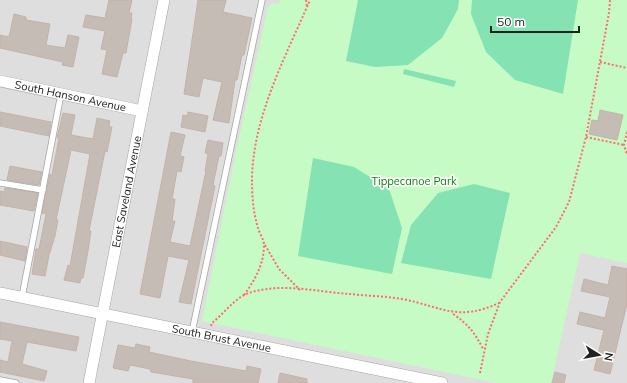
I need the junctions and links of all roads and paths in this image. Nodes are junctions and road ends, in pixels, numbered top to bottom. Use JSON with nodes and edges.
{"nodes":[{"id":1,"x":164,"y":0,"type":"edge"},
{"id":2,"x":262,"y":0,"type":"edge"},
{"id":3,"x":306,"y":0,"type":"edge"},
{"id":4,"x":310,"y":0,"type":"edge"},
{"id":5,"x":610,"y":0,"type":"edge"},
{"id":6,"x":307,"y":8,"type":"junction"},
{"id":7,"x":600,"y":62,"type":"junction"},
{"id":8,"x":627,"y":68,"type":"edge"},
{"id":9,"x":0,"y":81,"type":"edge"},
{"id":10,"x":61,"y":94,"type":"junction"},
{"id":11,"x":142,"y":111,"type":"junction"},
{"id":12,"x":627,"y":132,"type":"edge"},
{"id":13,"x":586,"y":137,"type":"junction"},
{"id":14,"x":624,"y":145,"type":"junction"},
{"id":15,"x":627,"y":155,"type":"edge"},
{"id":16,"x":0,"y":183,"type":"edge"},
{"id":17,"x":42,"y":190,"type":"junction"},
{"id":18,"x":264,"y":244,"type":"junction"},
{"id":19,"x":300,"y":290,"type":"junction"},
{"id":20,"x":0,"y":293,"type":"edge"},
{"id":21,"x":243,"y":296,"type":"junction"},
{"id":22,"x":22,"y":297,"type":"junction"},
{"id":23,"x":500,"y":302,"type":"junction"},
{"id":24,"x":452,"y":313,"type":"junction"},
{"id":25,"x":103,"y":314,"type":"junction"},
{"id":26,"x":192,"y":332,"type":"junction"},
{"id":27,"x":208,"y":335,"type":"junction"},
{"id":28,"x":484,"y":350,"type":"junction"},
{"id":29,"x":480,"y":373,"type":"dead end"},
{"id":30,"x":0,"y":380,"type":"edge"},
{"id":31,"x":16,"y":383,"type":"edge"},
{"id":32,"x":89,"y":383,"type":"edge"},
{"id":33,"x":442,"y":383,"type":"edge"}],
"edges":[{"from":1,"to":11,"type":"street","name":"East Saveland Avenue"},
{"from":2,"to":26,"type":"lane"},
{"from":3,"to":6,"type":"path"},
{"from":4,"to":6,"type":"path"},
{"from":5,"to":7,"type":"path"},
{"from":6,"to":18,"type":"path"},
{"from":7,"to":8,"type":"path"},
{"from":7,"to":13,"type":"path"},
{"from":9,"to":10,"type":"street","name":"South Hanson Avenue"},
{"from":10,"to":11,"type":"street","name":"South Hanson Avenue"},
{"from":10,"to":17,"type":"lane"},
{"from":11,"to":25,"type":"street","name":"East Saveland Avenue"},
{"from":12,"to":14,"type":"path"},
{"from":13,"to":14,"type":"path"},
{"from":13,"to":23,"type":"path"},
{"from":14,"to":15,"type":"path"},
{"from":16,"to":17,"type":"lane"},
{"from":17,"to":22,"type":"lane"},
{"from":18,"to":19,"type":"path"},
{"from":18,"to":21,"type":"path"},
{"from":19,"to":21,"type":"path"},
{"from":19,"to":24,"type":"path"},
{"from":20,"to":22,"type":"street","name":"South Brust Avenue"},
{"from":21,"to":27,"type":"path"},
{"from":22,"to":25,"type":"street","name":"South Brust Avenue"},
{"from":23,"to":24,"type":"path"},
{"from":23,"to":28,"type":"path"},
{"from":24,"to":28,"type":"path"},
{"from":25,"to":26,"type":"street","name":"South Brust Avenue"},
{"from":25,"to":32,"type":"street","name":"East Saveland Avenue"},
{"from":26,"to":27,"type":"street","name":"South Brust Avenue"},
{"from":27,"to":33,"type":"street","name":"South Brust Avenue"},
{"from":28,"to":29,"type":"path"},
{"from":30,"to":31,"type":"lane"}]}
